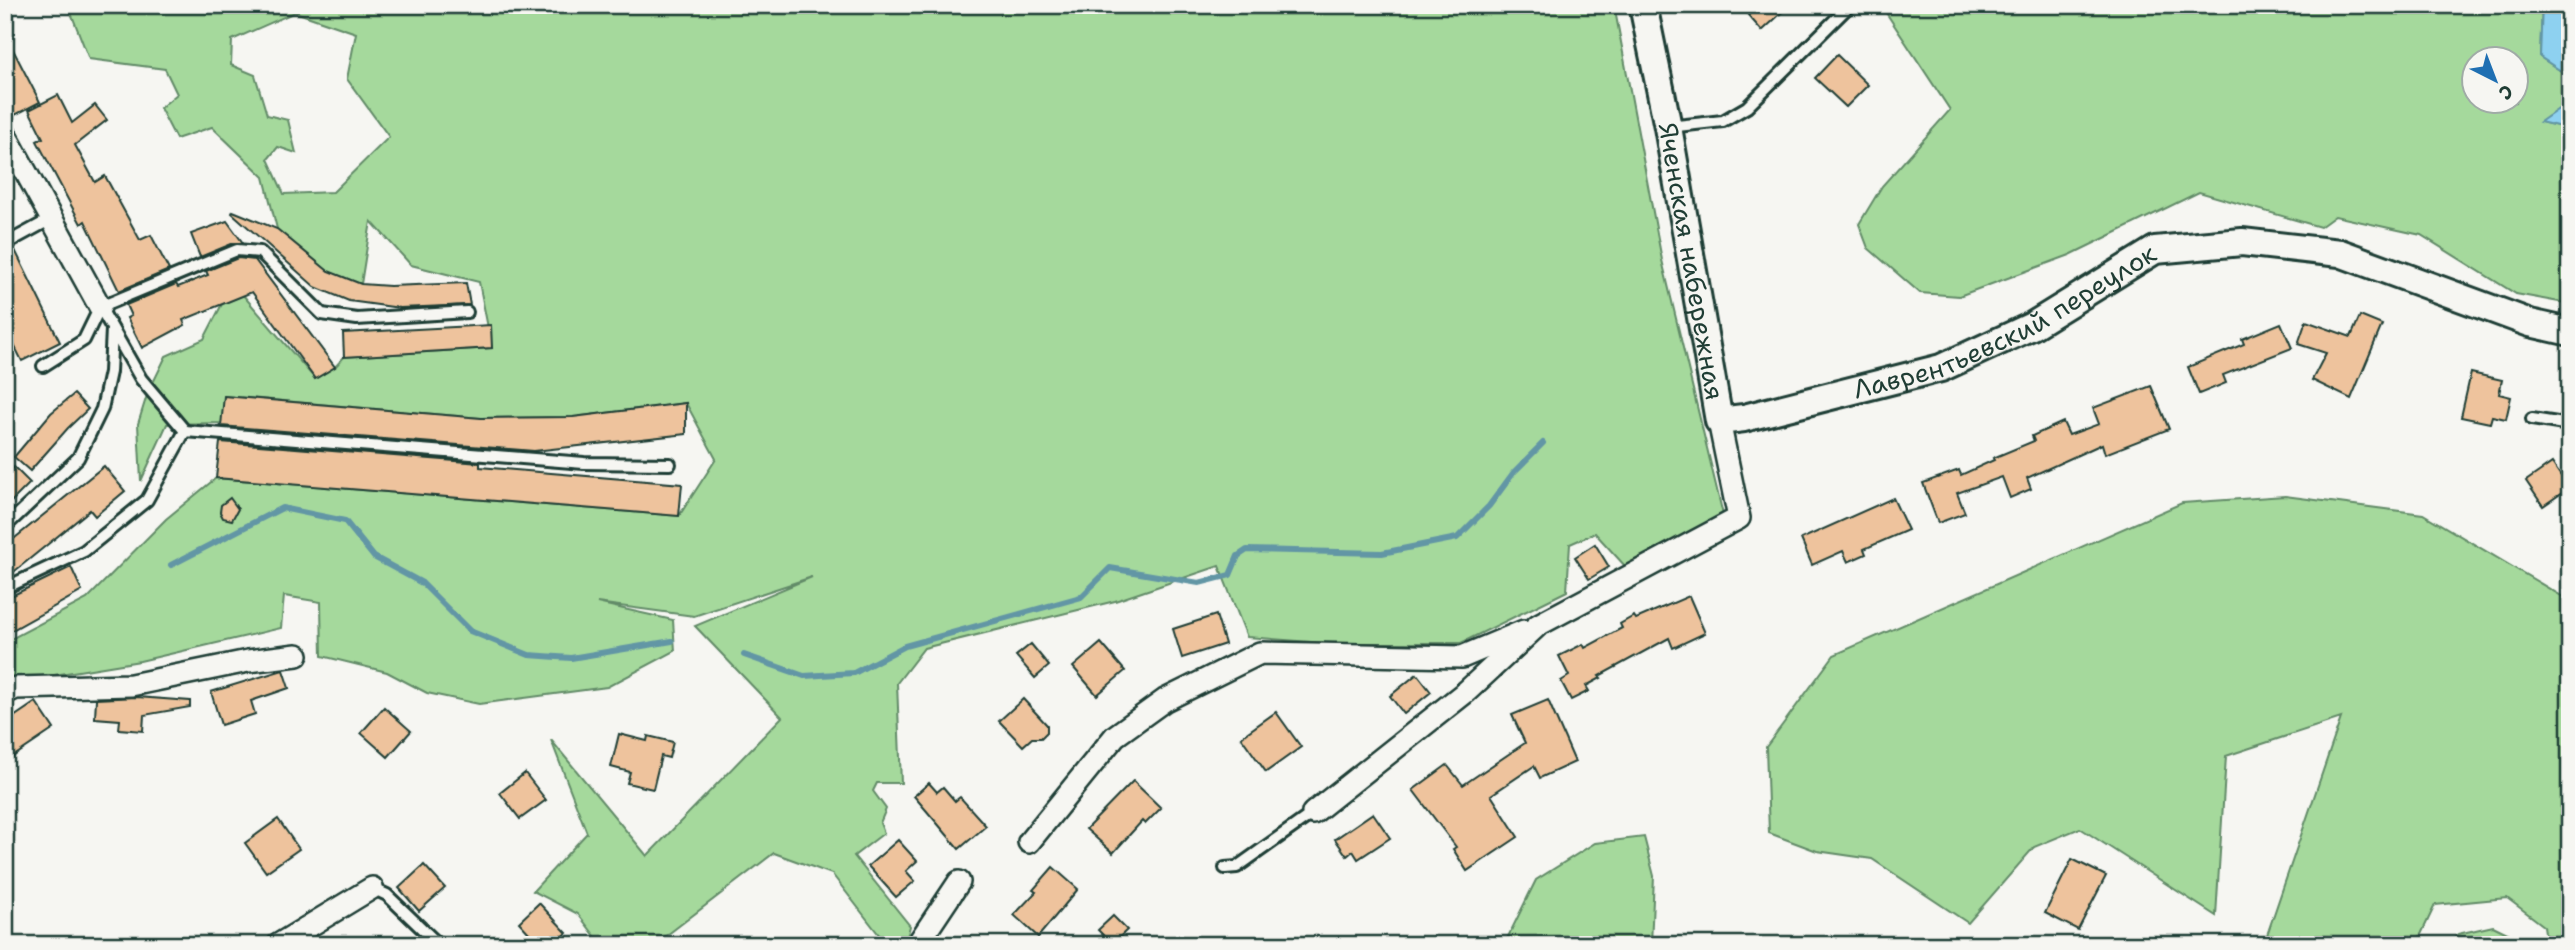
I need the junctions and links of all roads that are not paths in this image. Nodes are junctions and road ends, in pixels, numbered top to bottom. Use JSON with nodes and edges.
{"nodes":[{"id":1,"x":1643,"y":5,"type":"edge"},
{"id":2,"x":1850,"y":5,"type":"edge"},
{"id":3,"x":1668,"y":127,"type":"junction"},
{"id":4,"x":5,"y":134,"type":"edge"},
{"id":5,"x":51,"y":219,"type":"junction"},
{"id":6,"x":5,"y":244,"type":"edge"},
{"id":7,"x":100,"y":307,"type":"junction"},
{"id":8,"x":467,"y":312,"type":"dead end"},
{"id":9,"x":112,"y":329,"type":"junction"},
{"id":10,"x":2570,"y":332,"type":"edge"},
{"id":11,"x":43,"y":366,"type":"dead end"},
{"id":12,"x":2532,"y":419,"type":"dead end"},
{"id":13,"x":1719,"y":421,"type":"junction"},
{"id":14,"x":2570,"y":425,"type":"edge"},
{"id":15,"x":185,"y":431,"type":"junction"},
{"id":16,"x":670,"y":464,"type":"dead end"},
{"id":17,"x":5,"y":527,"type":"edge"},
{"id":18,"x":5,"y":588,"type":"edge"},
{"id":19,"x":1538,"y":625,"type":"junction"},
{"id":20,"x":297,"y":655,"type":"dead end"},
{"id":21,"x":5,"y":693,"type":"edge"},
{"id":22,"x":1313,"y":813,"type":"joint"},
{"id":23,"x":1029,"y":842,"type":"dead end"},
{"id":24,"x":1225,"y":868,"type":"dead end"},
{"id":25,"x":959,"y":882,"type":"dead end"},
{"id":26,"x":372,"y":888,"type":"joint"},
{"id":27,"x":278,"y":945,"type":"edge"},
{"id":28,"x":439,"y":945,"type":"edge"},
{"id":29,"x":917,"y":945,"type":"edge"}],
"edges":[{"from":1,"to":3,"type":"street","name":"Яченская набережная"},
{"from":2,"to":3,"type":"lane"},
{"from":3,"to":13,"type":"street","name":"Яченская набережная"},
{"from":4,"to":5,"type":"street"},
{"from":5,"to":6,"type":"lane"},
{"from":5,"to":7,"type":"street"},
{"from":7,"to":8,"type":"lane"},
{"from":7,"to":9,"type":"lane"},
{"from":7,"to":11,"type":"lane"},
{"from":9,"to":15,"type":"lane"},
{"from":9,"to":17,"type":"lane"},
{"from":10,"to":13,"type":"street","name":"Лаврентьевский переулок"},
{"from":12,"to":14,"type":"lane"},
{"from":13,"to":19,"type":"street","name":"Яченская набережная"},
{"from":15,"to":16,"type":"lane"},
{"from":15,"to":18,"type":"lane"},
{"from":19,"to":22,"type":"street"},
{"from":19,"to":23,"type":"street"},
{"from":20,"to":21,"type":"street"},
{"from":22,"to":24,"type":"lane"},
{"from":25,"to":29,"type":"street"},
{"from":26,"to":27,"type":"street"},
{"from":26,"to":28,"type":"lane"}]}
